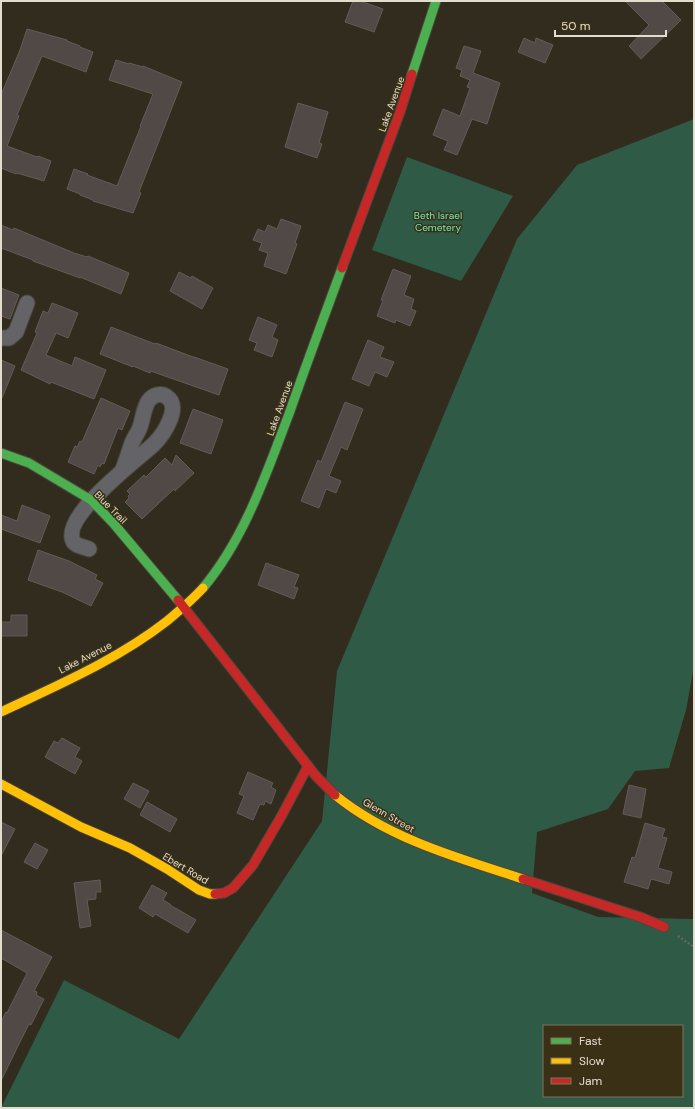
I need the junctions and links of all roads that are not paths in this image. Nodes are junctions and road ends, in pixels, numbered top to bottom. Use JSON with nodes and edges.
{"nodes":[{"id":1,"x":436,"y":1,"type":"edge"},
{"id":2,"x":27,"y":303,"type":"dead end"},
{"id":3,"x":1,"y":338,"type":"edge"},
{"id":4,"x":1,"y":453,"type":"edge"},
{"id":5,"x":123,"y":469,"type":"junction"},
{"id":6,"x":91,"y":500,"type":"junction"},
{"id":7,"x":89,"y":549,"type":"dead end"},
{"id":8,"x":183,"y":606,"type":"junction"},
{"id":9,"x":1,"y":712,"type":"edge"},
{"id":10,"x":308,"y":766,"type":"junction"},
{"id":11,"x":1,"y":784,"type":"edge"},
{"id":12,"x":664,"y":927,"type":"dead end"}],
"edges":[{"from":1,"to":8,"type":"street","name":"Lake Avenue"},
{"from":2,"to":3,"type":"street"},
{"from":4,"to":6,"type":"street","name":"Blue Trail"},
{"from":5,"to":5,"type":"street"},
{"from":5,"to":6,"type":"street"},
{"from":6,"to":7,"type":"street"},
{"from":6,"to":8,"type":"street","name":"Blue Trail"},
{"from":8,"to":9,"type":"street","name":"Lake Avenue"},
{"from":8,"to":10,"type":"street","name":"Glenn Street"},
{"from":10,"to":11,"type":"street","name":"Ebert Road"},
{"from":10,"to":12,"type":"street","name":"Glenn Street"}]}
